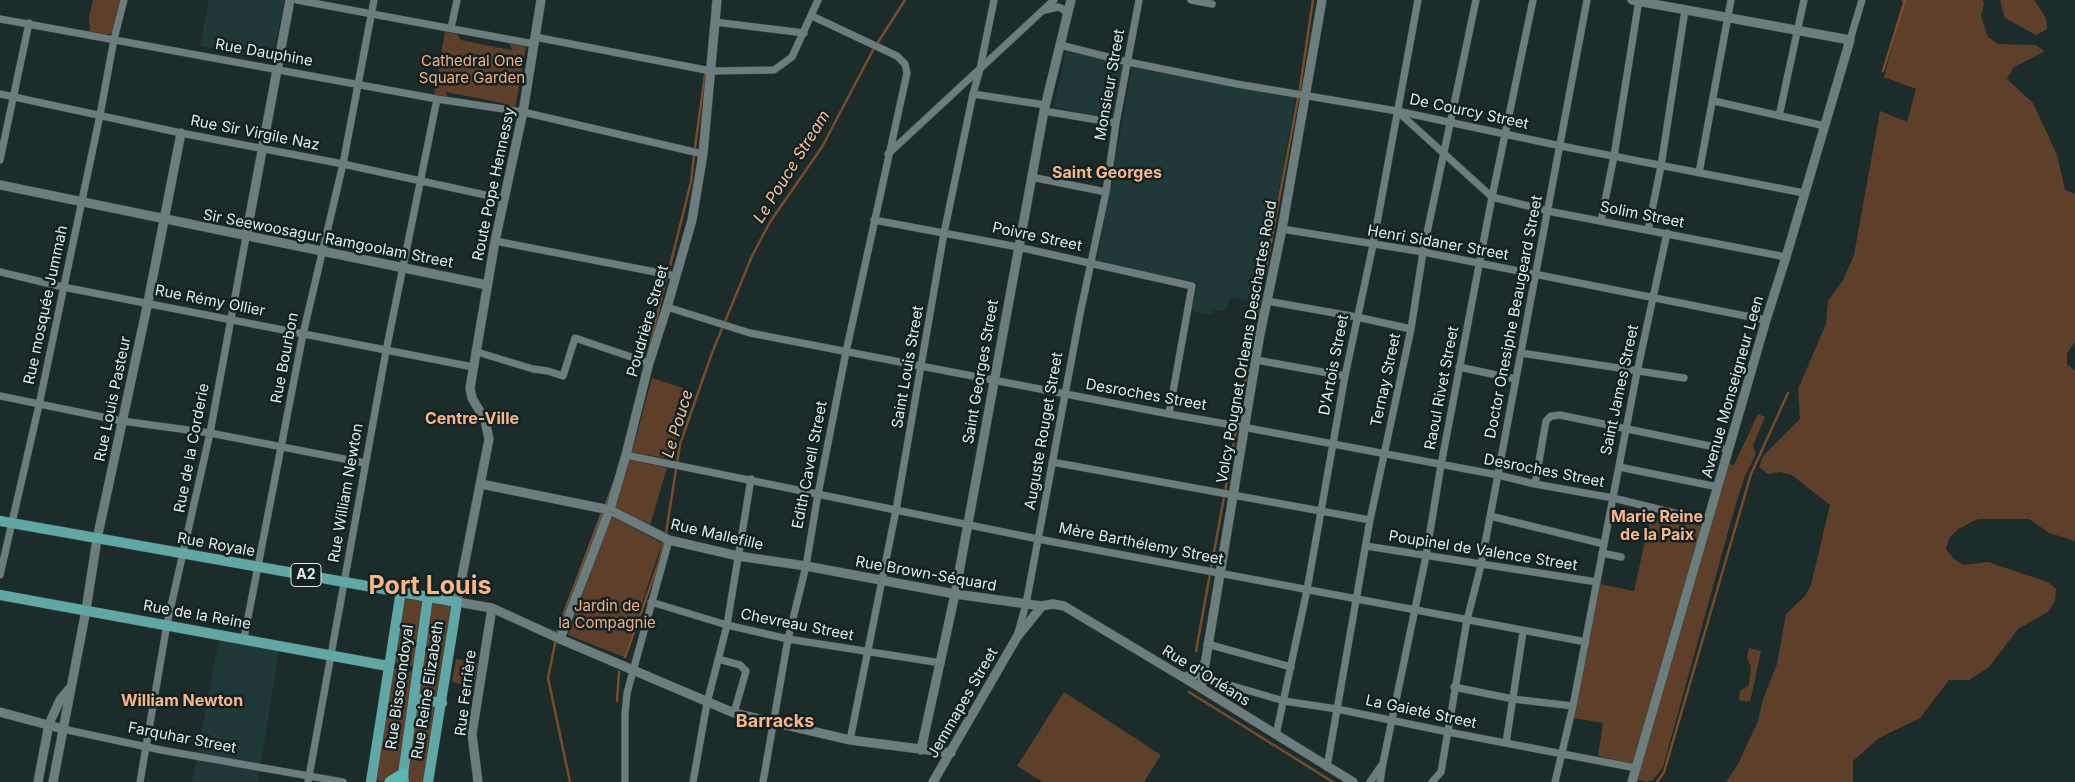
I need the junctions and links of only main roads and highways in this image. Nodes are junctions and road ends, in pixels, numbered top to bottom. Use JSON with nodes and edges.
{"nodes":[{"id":1,"x":290,"y":0,"type":"edge"},
{"id":2,"x":541,"y":0,"type":"edge"},
{"id":3,"x":717,"y":0,"type":"edge"},
{"id":4,"x":1071,"y":0,"type":"edge"},
{"id":5,"x":1322,"y":0,"type":"edge"},
{"id":6,"x":1637,"y":0,"type":"edge"},
{"id":7,"x":181,"y":133,"type":"road end"},
{"id":8,"x":0,"y":185,"type":"edge"},
{"id":9,"x":164,"y":220,"type":"junction"},
{"id":10,"x":246,"y":237,"type":"junction"},
{"id":11,"x":487,"y":285,"type":"junction"},
{"id":12,"x":481,"y":484,"type":"junction"},
{"id":13,"x":610,"y":510,"type":"junction"},
{"id":14,"x":0,"y":521,"type":"edge"},
{"id":15,"x":97,"y":539,"type":"junction"},
{"id":16,"x":806,"y":566,"type":"joint"},
{"id":17,"x":401,"y":591,"type":"junction"},
{"id":18,"x":955,"y":594,"type":"junction"},
{"id":19,"x":0,"y":595,"type":"edge"},
{"id":20,"x":428,"y":597,"type":"junction"},
{"id":21,"x":457,"y":602,"type":"junction"},
{"id":22,"x":1042,"y":606,"type":"junction"},
{"id":23,"x":492,"y":608,"type":"junction"},
{"id":24,"x":86,"y":610,"type":"junction"},
{"id":25,"x":557,"y":638,"type":"junction"},
{"id":26,"x":1204,"y":660,"type":"junction"},
{"id":27,"x":388,"y":666,"type":"junction"},
{"id":28,"x":1183,"y":677,"type":"junction"},
{"id":29,"x":70,"y":688,"type":"junction"},
{"id":30,"x":1201,"y":688,"type":"junction"},
{"id":31,"x":414,"y":698,"type":"junction"},
{"id":32,"x":442,"y":703,"type":"junction"},
{"id":33,"x":0,"y":712,"type":"edge"},
{"id":34,"x":49,"y":724,"type":"junction"},
{"id":35,"x":63,"y":728,"type":"junction"},
{"id":36,"x":921,"y":750,"type":"junction"},
{"id":37,"x":951,"y":753,"type":"junction"},
{"id":38,"x":404,"y":778,"type":"edge"},
{"id":39,"x":38,"y":782,"type":"edge"},
{"id":40,"x":53,"y":782,"type":"edge"},
{"id":41,"x":370,"y":782,"type":"edge"},
{"id":42,"x":390,"y":782,"type":"edge"},
{"id":43,"x":428,"y":782,"type":"edge"},
{"id":44,"x":478,"y":782,"type":"edge"},
{"id":45,"x":933,"y":782,"type":"edge"},
{"id":46,"x":1353,"y":782,"type":"edge"},
{"id":47,"x":1632,"y":782,"type":"edge"}],
"edges":[{"from":1,"to":10,"type":"main road"},
{"from":2,"to":11,"type":"main road","name":"Route Pope Hennessy"},
{"from":3,"to":13,"type":"main road","name":"Poudrière Street"},
{"from":4,"to":18,"type":"main road","name":"Saint Georges Street"},
{"from":5,"to":26,"type":"main road","name":"Volcy Pougnet Orleans Deschartes Road"},
{"from":6,"to":47,"type":"main road","name":"Avenue Monseigneur Leen"},
{"from":7,"to":9,"type":"main road","name":"Rue Louis Pasteur"},
{"from":8,"to":9,"type":"main road","name":"Sir Seewoosagur Ramgoolam Street"},
{"from":9,"to":10,"type":"main road","name":"Sir Seewoosagur Ramgoolam Street"},
{"from":9,"to":15,"type":"main road","name":"Rue Louis Pasteur"},
{"from":10,"to":11,"type":"main road","name":"Sir Seewoosagur Ramgoolam Street"},
{"from":11,"to":12,"type":"main road","name":"Route Pope Hennessy"},
{"from":12,"to":13,"type":"main road","name":"Rue Mallefille"},
{"from":12,"to":21,"type":"main road","name":"Route Pope Hennessy"},
{"from":13,"to":16,"type":"main road","name":"Rue Mallefille"},
{"from":13,"to":25,"type":"main road","name":"Poudrière Street"},
{"from":14,"to":15,"type":"main road","name":"Rue Royale","number":"A2"},
{"from":15,"to":17,"type":"main road","name":"Rue Royale","number":"A2"},
{"from":15,"to":24,"type":"main road","name":"Rue Louis Pasteur"},
{"from":16,"to":18,"type":"main road","name":"Rue Brown-Séquard"},
{"from":17,"to":20,"type":"main road","name":"Rue Royale","number":"A2"},
{"from":17,"to":27,"type":"main road"},
{"from":18,"to":22,"type":"main road","name":"Rue Brown-Séquard"},
{"from":18,"to":36,"type":"main road","name":"Saint Georges Street"},
{"from":19,"to":24,"type":"main road","name":"Rue de la Reine"},
{"from":20,"to":21,"type":"main road","name":"Rue Royale"},
{"from":20,"to":31,"type":"main road","name":"Rue Bissoondoyal"},
{"from":21,"to":23,"type":"main road"},
{"from":21,"to":32,"type":"main road","name":"Rue Reine Elizabeth"},
{"from":22,"to":28,"type":"main road","name":"Rue d'Orléans"},
{"from":22,"to":37,"type":"main road","name":"Jemmapes Street"},
{"from":23,"to":25,"type":"main road"},
{"from":23,"to":44,"type":"main road","name":"Rue Ferrière"},
{"from":24,"to":27,"type":"main road","name":"Rue de la Reine"},
{"from":24,"to":29,"type":"main road","name":"Rue Louis Pasteur"},
{"from":25,"to":36,"type":"main road"},
{"from":26,"to":28,"type":"main road"},
{"from":26,"to":30,"type":"main road","name":"Volcy Pougnet Orleans Deschartes Road"},
{"from":27,"to":41,"type":"main road"},
{"from":28,"to":30,"type":"main road","name":"Rue d'Orléans"},
{"from":29,"to":34,"type":"main road"},
{"from":29,"to":35,"type":"main road","name":"Rue Louis Pasteur"},
{"from":30,"to":46,"type":"main road","name":"Rue d'Orléans"},
{"from":31,"to":32,"type":"main road"},
{"from":31,"to":38,"type":"main road","name":"Rue Bissoondoyal"},
{"from":32,"to":43,"type":"main road","name":"Rue Reine Elizabeth"},
{"from":33,"to":34,"type":"main road","name":"Farquhar Street"},
{"from":34,"to":35,"type":"main road","name":"Farquhar Street"},
{"from":34,"to":39,"type":"main road"},
{"from":35,"to":40,"type":"main road","name":"Rue Louis Pasteur"},
{"from":36,"to":37,"type":"main road"},
{"from":37,"to":45,"type":"main road","name":"Jemmapes Street"},
{"from":38,"to":42,"type":"highway"}]}
